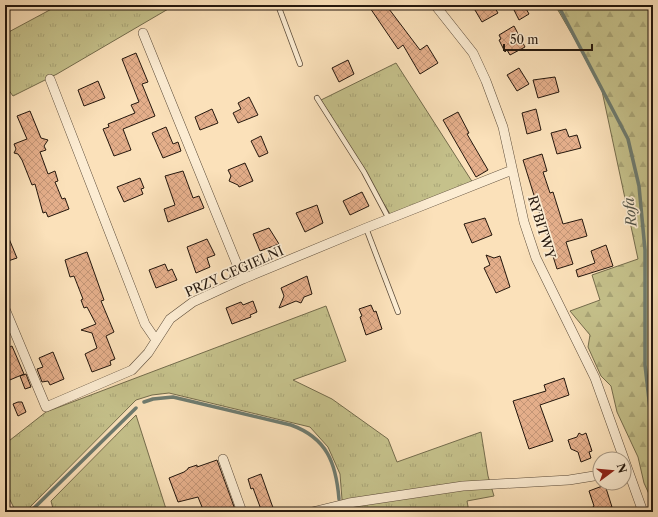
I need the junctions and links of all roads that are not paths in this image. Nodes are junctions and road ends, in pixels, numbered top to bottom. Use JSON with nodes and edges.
{"nodes":[{"id":1,"x":278,"y":5,"type":"edge"},
{"id":2,"x":435,"y":5,"type":"edge"},
{"id":3,"x":143,"y":33,"type":"dead end"},
{"id":4,"x":300,"y":64,"type":"dead end"},
{"id":5,"x":50,"y":79,"type":"dead end"},
{"id":6,"x":317,"y":98,"type":"dead end"},
{"id":7,"x":512,"y":170,"type":"junction"},
{"id":8,"x":389,"y":218,"type":"junction"},
{"id":9,"x":366,"y":228,"type":"junction"},
{"id":10,"x":242,"y":279,"type":"junction"},
{"id":11,"x":5,"y":309,"type":"edge"},
{"id":12,"x":398,"y":312,"type":"dead end"},
{"id":13,"x":156,"y":340,"type":"junction"},
{"id":14,"x":621,"y":451,"type":"edge"},
{"id":15,"x":223,"y":459,"type":"dead end"},
{"id":16,"x":592,"y":476,"type":"edge"},
{"id":17,"x":632,"y":484,"type":"edge"},
{"id":18,"x":242,"y":512,"type":"edge"},
{"id":19,"x":312,"y":512,"type":"edge"},
{"id":20,"x":643,"y":512,"type":"edge"}],
"edges":[{"from":1,"to":4,"type":"lane"},
{"from":2,"to":7,"type":"street","name":"RYBITWY"},
{"from":3,"to":10,"type":"street"},
{"from":5,"to":13,"type":"street"},
{"from":6,"to":8,"type":"lane"},
{"from":7,"to":8,"type":"street","name":"PRZY CEGIELNI"},
{"from":7,"to":14,"type":"street","name":"RYBITWY"},
{"from":8,"to":9,"type":"street","name":"PRZY CEGIELNI"},
{"from":9,"to":10,"type":"street","name":"PRZY CEGIELNI"},
{"from":9,"to":12,"type":"lane"},
{"from":10,"to":13,"type":"street","name":"PRZY CEGIELNI"},
{"from":11,"to":13,"type":"street","name":"PRZY CEGIELNI"},
{"from":15,"to":18,"type":"street"},
{"from":16,"to":19,"type":"street"},
{"from":17,"to":20,"type":"street","name":"RYBITWY"}]}
